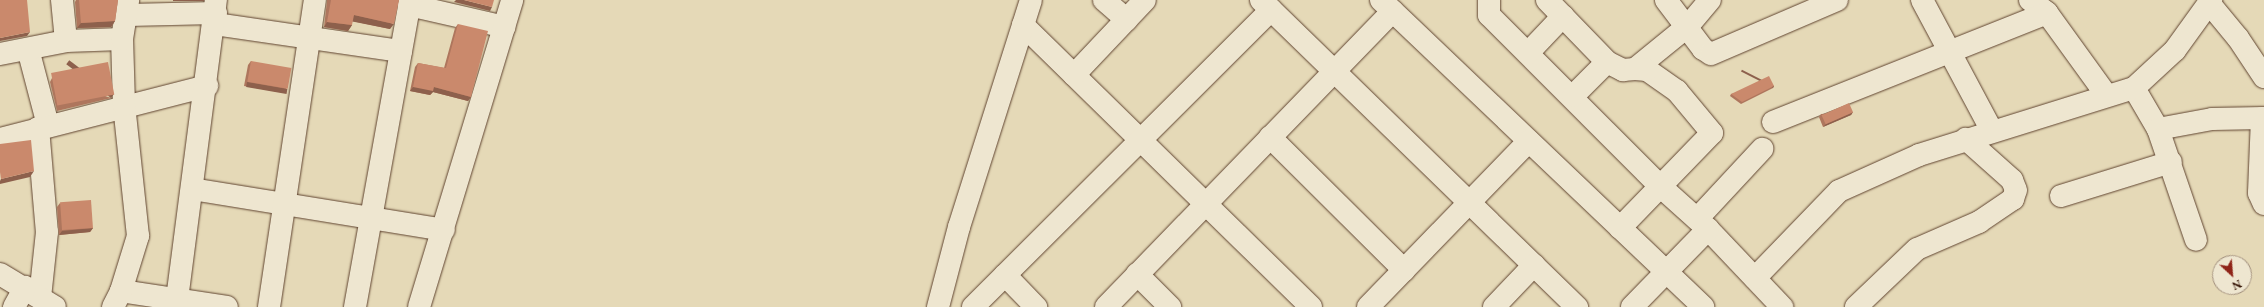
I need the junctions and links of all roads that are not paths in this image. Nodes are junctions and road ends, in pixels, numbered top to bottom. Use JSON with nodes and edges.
{"nodes":[{"id":1,"x":62,"y":0,"type":"edge"},
{"id":2,"x":315,"y":0,"type":"edge"},
{"id":3,"x":512,"y":0,"type":"edge"},
{"id":4,"x":1031,"y":0,"type":"edge"},
{"id":5,"x":1104,"y":0,"type":"edge"},
{"id":6,"x":1145,"y":0,"type":"edge"},
{"id":7,"x":1489,"y":0,"type":"edge"},
{"id":8,"x":1547,"y":0,"type":"edge"},
{"id":9,"x":1666,"y":0,"type":"edge"},
{"id":10,"x":1710,"y":0,"type":"edge"},
{"id":11,"x":1837,"y":0,"type":"edge"},
{"id":12,"x":1922,"y":0,"type":"edge"},
{"id":13,"x":2210,"y":1,"type":"edge"},
{"id":14,"x":410,"y":2,"type":"edge"},
{"id":15,"x":1266,"y":5,"type":"edge"},
{"id":16,"x":1387,"y":5,"type":"edge"},
{"id":17,"x":2038,"y":7,"type":"edge"},
{"id":18,"x":128,"y":8,"type":"edge"},
{"id":19,"x":216,"y":12,"type":"edge"},
{"id":20,"x":1563,"y":16,"type":"junction"},
{"id":21,"x":1127,"y":20,"type":"junction"},
{"id":22,"x":1023,"y":25,"type":"junction"},
{"id":23,"x":1688,"y":26,"type":"junction"},
{"id":24,"x":505,"y":27,"type":"junction"},
{"id":25,"x":309,"y":37,"type":"junction"},
{"id":26,"x":122,"y":39,"type":"junction"},
{"id":27,"x":66,"y":41,"type":"junction"},
{"id":28,"x":28,"y":49,"type":"junction"},
{"id":29,"x":401,"y":50,"type":"junction"},
{"id":30,"x":1528,"y":53,"type":"junction"},
{"id":31,"x":1950,"y":53,"type":"junction"},
{"id":32,"x":0,"y":54,"type":"edge"},
{"id":33,"x":1608,"y":62,"type":"junction"},
{"id":34,"x":1636,"y":69,"type":"junction"},
{"id":35,"x":1334,"y":71,"type":"junction"},
{"id":36,"x":1074,"y":76,"type":"junction"},
{"id":37,"x":2264,"y":77,"type":"edge"},
{"id":38,"x":207,"y":86,"type":"junction"},
{"id":39,"x":2134,"y":88,"type":"junction"},
{"id":40,"x":1573,"y":96,"type":"junction"},
{"id":41,"x":2107,"y":96,"type":"junction"},
{"id":42,"x":124,"y":105,"type":"junction"},
{"id":43,"x":2263,"y":118,"type":"edge"},
{"id":44,"x":1773,"y":122,"type":"dead end"},
{"id":45,"x":43,"y":126,"type":"junction"},
{"id":46,"x":2158,"y":129,"type":"junction"},
{"id":47,"x":1992,"y":131,"type":"junction"},
{"id":48,"x":1270,"y":138,"type":"junction"},
{"id":49,"x":0,"y":139,"type":"edge"},
{"id":50,"x":1966,"y":139,"type":"junction"},
{"id":51,"x":1140,"y":140,"type":"junction"},
{"id":52,"x":1529,"y":141,"type":"junction"},
{"id":53,"x":1762,"y":149,"type":"dead end"},
{"id":54,"x":2171,"y":162,"type":"junction"},
{"id":55,"x":1660,"y":186,"type":"junction"},
{"id":56,"x":192,"y":189,"type":"junction"},
{"id":57,"x":2061,"y":196,"type":"dead end"},
{"id":58,"x":1469,"y":202,"type":"junction"},
{"id":59,"x":284,"y":204,"type":"junction"},
{"id":60,"x":1206,"y":204,"type":"junction"},
{"id":61,"x":2264,"y":204,"type":"edge"},
{"id":62,"x":371,"y":216,"type":"junction"},
{"id":63,"x":1703,"y":224,"type":"junction"},
{"id":64,"x":1620,"y":228,"type":"junction"},
{"id":65,"x":444,"y":230,"type":"junction"},
{"id":66,"x":2196,"y":240,"type":"dead end"},
{"id":67,"x":1534,"y":265,"type":"junction"},
{"id":68,"x":1404,"y":270,"type":"junction"},
{"id":69,"x":1666,"y":272,"type":"junction"},
{"id":70,"x":0,"y":274,"type":"edge"},
{"id":71,"x":1137,"y":274,"type":"junction"},
{"id":72,"x":1005,"y":275,"type":"junction"},
{"id":73,"x":1755,"y":278,"type":"junction"},
{"id":74,"x":40,"y":297,"type":"edge"},
{"id":75,"x":117,"y":299,"type":"edge"},
{"id":76,"x":176,"y":303,"type":"edge"},
{"id":77,"x":1770,"y":303,"type":"edge"},
{"id":78,"x":14,"y":307,"type":"edge"},
{"id":79,"x":227,"y":307,"type":"edge"},
{"id":80,"x":269,"y":307,"type":"edge"},
{"id":81,"x":355,"y":307,"type":"edge"},
{"id":82,"x":419,"y":307,"type":"edge"},
{"id":83,"x":938,"y":307,"type":"edge"},
{"id":84,"x":973,"y":307,"type":"edge"},
{"id":85,"x":1036,"y":307,"type":"edge"},
{"id":86,"x":1106,"y":307,"type":"edge"},
{"id":87,"x":1170,"y":307,"type":"edge"},
{"id":88,"x":1311,"y":307,"type":"edge"},
{"id":89,"x":1368,"y":307,"type":"edge"},
{"id":90,"x":1494,"y":307,"type":"edge"},
{"id":91,"x":1577,"y":307,"type":"edge"},
{"id":92,"x":1632,"y":307,"type":"edge"},
{"id":93,"x":1703,"y":307,"type":"edge"},
{"id":94,"x":1856,"y":307,"type":"edge"}],
"edges":[{"from":1,"to":27,"type":"street"},
{"from":2,"to":25,"type":"street"},
{"from":3,"to":24,"type":"street"},
{"from":4,"to":22,"type":"street"},
{"from":5,"to":21,"type":"street"},
{"from":6,"to":21,"type":"street"},
{"from":7,"to":30,"type":"street"},
{"from":8,"to":20,"type":"street"},
{"from":9,"to":23,"type":"street"},
{"from":10,"to":23,"type":"street"},
{"from":11,"to":23,"type":"street"},
{"from":12,"to":31,"type":"street"},
{"from":13,"to":37,"type":"street"},
{"from":13,"to":39,"type":"street"},
{"from":14,"to":24,"type":"street"},
{"from":14,"to":29,"type":"street"},
{"from":15,"to":35,"type":"street"},
{"from":15,"to":51,"type":"street"},
{"from":16,"to":35,"type":"street"},
{"from":16,"to":52,"type":"street"},
{"from":17,"to":31,"type":"street"},
{"from":17,"to":41,"type":"street"},
{"from":18,"to":19,"type":"street"},
{"from":18,"to":26,"type":"street"},
{"from":19,"to":25,"type":"street"},
{"from":19,"to":38,"type":"street"},
{"from":20,"to":30,"type":"street"},
{"from":20,"to":33,"type":"street"},
{"from":21,"to":36,"type":"street"},
{"from":22,"to":36,"type":"street"},
{"from":22,"to":83,"type":"street"},
{"from":23,"to":34,"type":"street"},
{"from":24,"to":65,"type":"street"},
{"from":25,"to":29,"type":"street"},
{"from":25,"to":59,"type":"street"},
{"from":26,"to":27,"type":"street"},
{"from":26,"to":42,"type":"street"},
{"from":27,"to":28,"type":"street"},
{"from":28,"to":32,"type":"street"},
{"from":28,"to":45,"type":"street"},
{"from":29,"to":62,"type":"street"},
{"from":30,"to":40,"type":"street"},
{"from":31,"to":44,"type":"street"},
{"from":31,"to":47,"type":"street"},
{"from":33,"to":34,"type":"street"},
{"from":33,"to":40,"type":"street"},
{"from":34,"to":55,"type":"street"},
{"from":35,"to":48,"type":"street"},
{"from":35,"to":58,"type":"street"},
{"from":36,"to":51,"type":"street"},
{"from":38,"to":42,"type":"street"},
{"from":38,"to":56,"type":"street"},
{"from":39,"to":41,"type":"street"},
{"from":39,"to":46,"type":"street"},
{"from":40,"to":55,"type":"street"},
{"from":41,"to":47,"type":"street"},
{"from":42,"to":45,"type":"street"},
{"from":42,"to":75,"type":"street"},
{"from":43,"to":46,"type":"street"},
{"from":43,"to":61,"type":"street"},
{"from":45,"to":49,"type":"street"},
{"from":45,"to":74,"type":"street"},
{"from":46,"to":54,"type":"street"},
{"from":47,"to":50,"type":"street"},
{"from":48,"to":60,"type":"street"},
{"from":48,"to":68,"type":"street"},
{"from":50,"to":73,"type":"street"},
{"from":50,"to":94,"type":"street"},
{"from":51,"to":60,"type":"street"},
{"from":51,"to":72,"type":"street"},
{"from":52,"to":58,"type":"street"},
{"from":52,"to":64,"type":"street"},
{"from":53,"to":63,"type":"street"},
{"from":54,"to":57,"type":"street"},
{"from":54,"to":66,"type":"street"},
{"from":55,"to":63,"type":"street"},
{"from":55,"to":64,"type":"street"},
{"from":56,"to":59,"type":"street"},
{"from":56,"to":76,"type":"street"},
{"from":58,"to":67,"type":"street"},
{"from":58,"to":68,"type":"street"},
{"from":59,"to":62,"type":"street"},
{"from":59,"to":80,"type":"street"},
{"from":60,"to":71,"type":"street"},
{"from":60,"to":88,"type":"street"},
{"from":62,"to":65,"type":"street"},
{"from":62,"to":81,"type":"street"},
{"from":63,"to":69,"type":"street"},
{"from":63,"to":73,"type":"street"},
{"from":64,"to":69,"type":"street"},
{"from":65,"to":82,"type":"street"},
{"from":67,"to":90,"type":"street"},
{"from":67,"to":91,"type":"street"},
{"from":68,"to":89,"type":"street"},
{"from":69,"to":92,"type":"street"},
{"from":69,"to":93,"type":"street"},
{"from":70,"to":74,"type":"street"},
{"from":71,"to":86,"type":"street"},
{"from":71,"to":87,"type":"street"},
{"from":72,"to":84,"type":"street"},
{"from":72,"to":85,"type":"street"},
{"from":73,"to":77,"type":"street"},
{"from":74,"to":78,"type":"street"},
{"from":75,"to":76,"type":"street"},
{"from":76,"to":79,"type":"street"}]}
